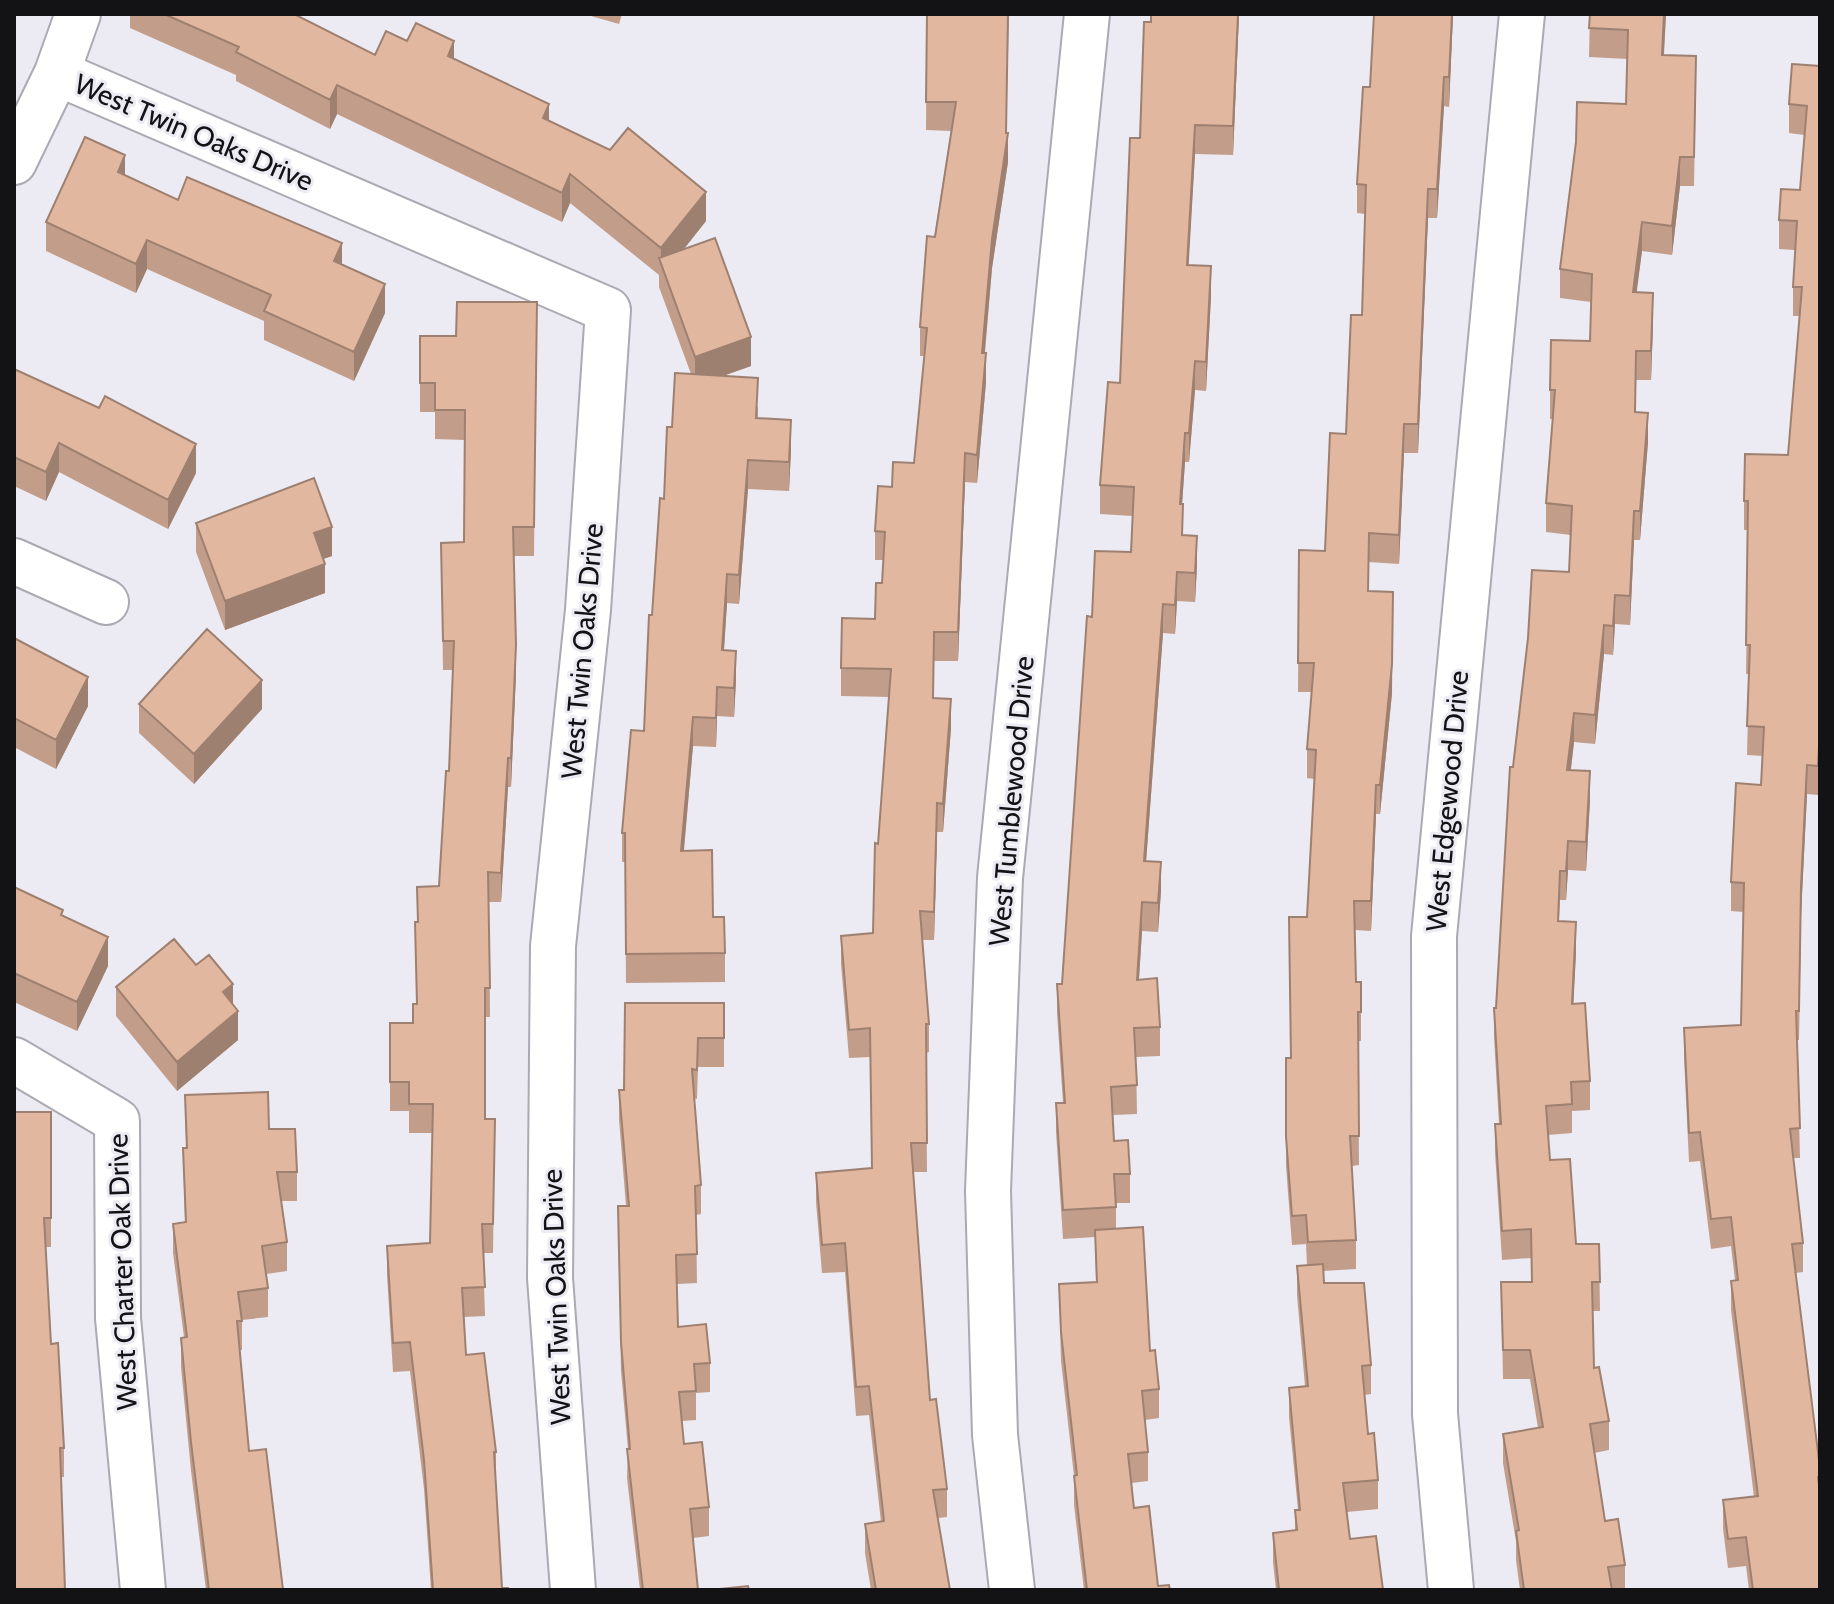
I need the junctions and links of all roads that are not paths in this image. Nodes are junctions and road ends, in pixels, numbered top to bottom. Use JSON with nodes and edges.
{"nodes":[{"id":1,"x":78,"y":14,"type":"edge"},
{"id":2,"x":1087,"y":14,"type":"edge"},
{"id":3,"x":1522,"y":14,"type":"edge"},
{"id":4,"x":57,"y":73,"type":"junction"},
{"id":5,"x":14,"y":162,"type":"edge"},
{"id":6,"x":14,"y":561,"type":"edge"},
{"id":7,"x":106,"y":602,"type":"dead end"},
{"id":8,"x":14,"y":1060,"type":"edge"},
{"id":9,"x":143,"y":1590,"type":"edge"},
{"id":10,"x":573,"y":1590,"type":"edge"},
{"id":11,"x":1012,"y":1590,"type":"edge"},
{"id":12,"x":1451,"y":1590,"type":"edge"}],
"edges":[{"from":1,"to":4,"type":"street"},
{"from":2,"to":11,"type":"street","name":"West Tumblewood Drive"},
{"from":3,"to":12,"type":"street","name":"West Edgewood Drive"},
{"from":4,"to":5,"type":"street"},
{"from":4,"to":10,"type":"street","name":"West Twin Oaks Drive"},
{"from":6,"to":7,"type":"street"},
{"from":8,"to":9,"type":"street","name":"West Charter Oak Drive"}]}
